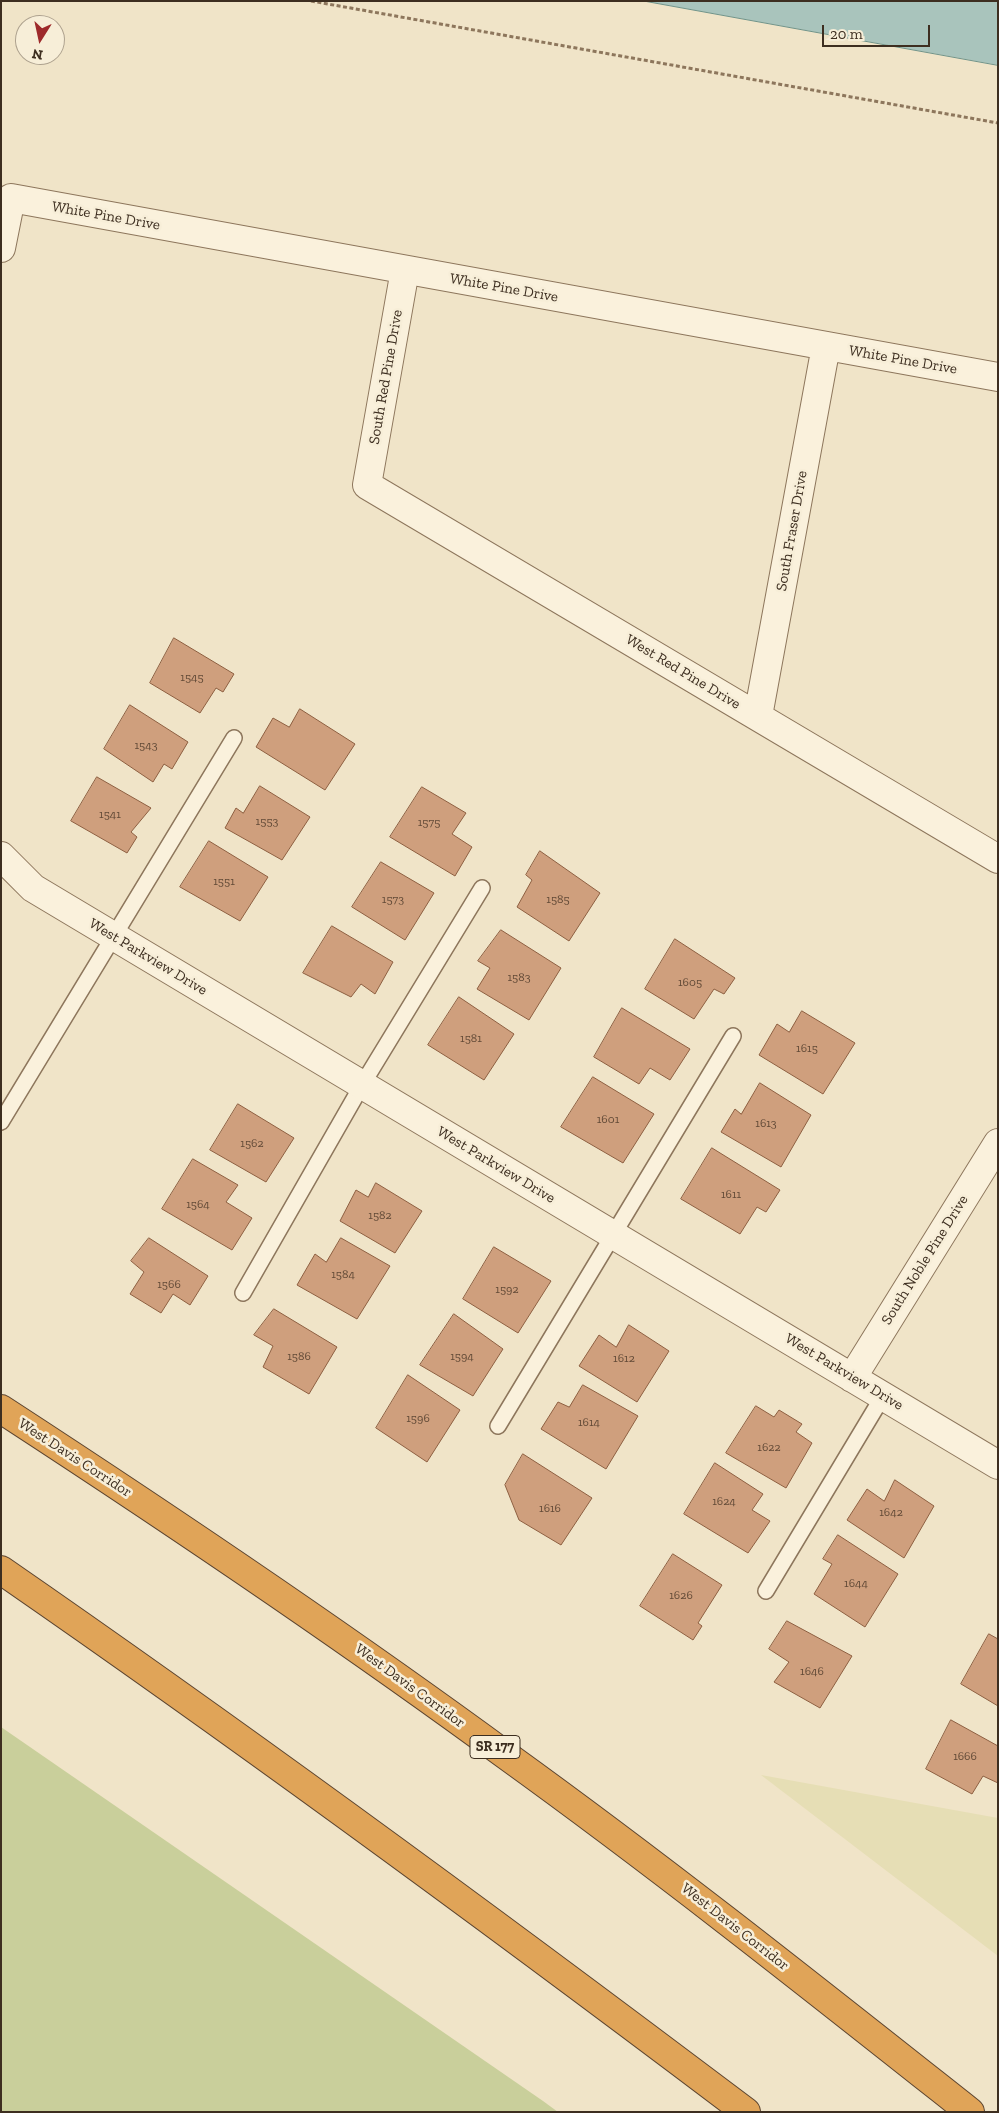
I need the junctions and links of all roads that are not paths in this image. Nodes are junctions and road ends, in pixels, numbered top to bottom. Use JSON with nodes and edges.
{"nodes":[{"id":1,"x":1,"y":248,"type":"edge"},
{"id":2,"x":405,"y":270,"type":"junction"},
{"id":3,"x":826,"y":346,"type":"junction"},
{"id":4,"x":998,"y":377,"type":"edge"},
{"id":5,"x":367,"y":485,"type":"joint"},
{"id":6,"x":758,"y":716,"type":"junction"},
{"id":7,"x":234,"y":738,"type":"dead end"},
{"id":8,"x":1,"y":856,"type":"edge"},
{"id":9,"x":998,"y":859,"type":"edge"},
{"id":10,"x":482,"y":888,"type":"dead end"},
{"id":11,"x":115,"y":937,"type":"junction"},
{"id":12,"x":733,"y":1036,"type":"dead end"},
{"id":13,"x":362,"y":1085,"type":"junction"},
{"id":14,"x":1,"y":1122,"type":"edge"},
{"id":15,"x":998,"y":1142,"type":"edge"},
{"id":16,"x":612,"y":1234,"type":"junction"},
{"id":17,"x":243,"y":1293,"type":"dead end"},
{"id":18,"x":852,"y":1378,"type":"junction"},
{"id":19,"x":883,"y":1396,"type":"junction"},
{"id":20,"x":1,"y":1409,"type":"edge"},
{"id":21,"x":498,"y":1426,"type":"dead end"},
{"id":22,"x":998,"y":1465,"type":"edge"},
{"id":23,"x":1,"y":1570,"type":"edge"},
{"id":24,"x":766,"y":1591,"type":"dead end"},
{"id":25,"x":746,"y":2112,"type":"edge"},
{"id":26,"x":970,"y":2112,"type":"edge"}],
"edges":[{"from":1,"to":2,"type":"street","name":"White Pine Drive"},
{"from":2,"to":3,"type":"street","name":"White Pine Drive"},
{"from":2,"to":5,"type":"street","name":"South Red Pine Drive"},
{"from":3,"to":4,"type":"street","name":"White Pine Drive"},
{"from":3,"to":6,"type":"street","name":"South Fraser Drive"},
{"from":5,"to":6,"type":"street","name":"West Red Pine Drive"},
{"from":6,"to":9,"type":"street","name":"West Red Pine Drive"},
{"from":7,"to":11,"type":"lane"},
{"from":8,"to":11,"type":"street","name":"West Parkview Drive"},
{"from":10,"to":13,"type":"lane"},
{"from":11,"to":13,"type":"street","name":"West Parkview Drive"},
{"from":11,"to":14,"type":"lane"},
{"from":12,"to":16,"type":"lane"},
{"from":13,"to":16,"type":"street","name":"West Parkview Drive"},
{"from":13,"to":17,"type":"lane"},
{"from":15,"to":18,"type":"street","name":"South Noble Pine Drive"},
{"from":16,"to":18,"type":"street","name":"West Parkview Drive"},
{"from":16,"to":21,"type":"lane"},
{"from":18,"to":19,"type":"street","name":"West Parkview Drive"},
{"from":19,"to":22,"type":"street","name":"West Parkview Drive"},
{"from":19,"to":24,"type":"lane"},
{"from":20,"to":26,"type":"highway","name":"West Davis Corridor","number":"SR 177"},
{"from":23,"to":25,"type":"highway"}]}
